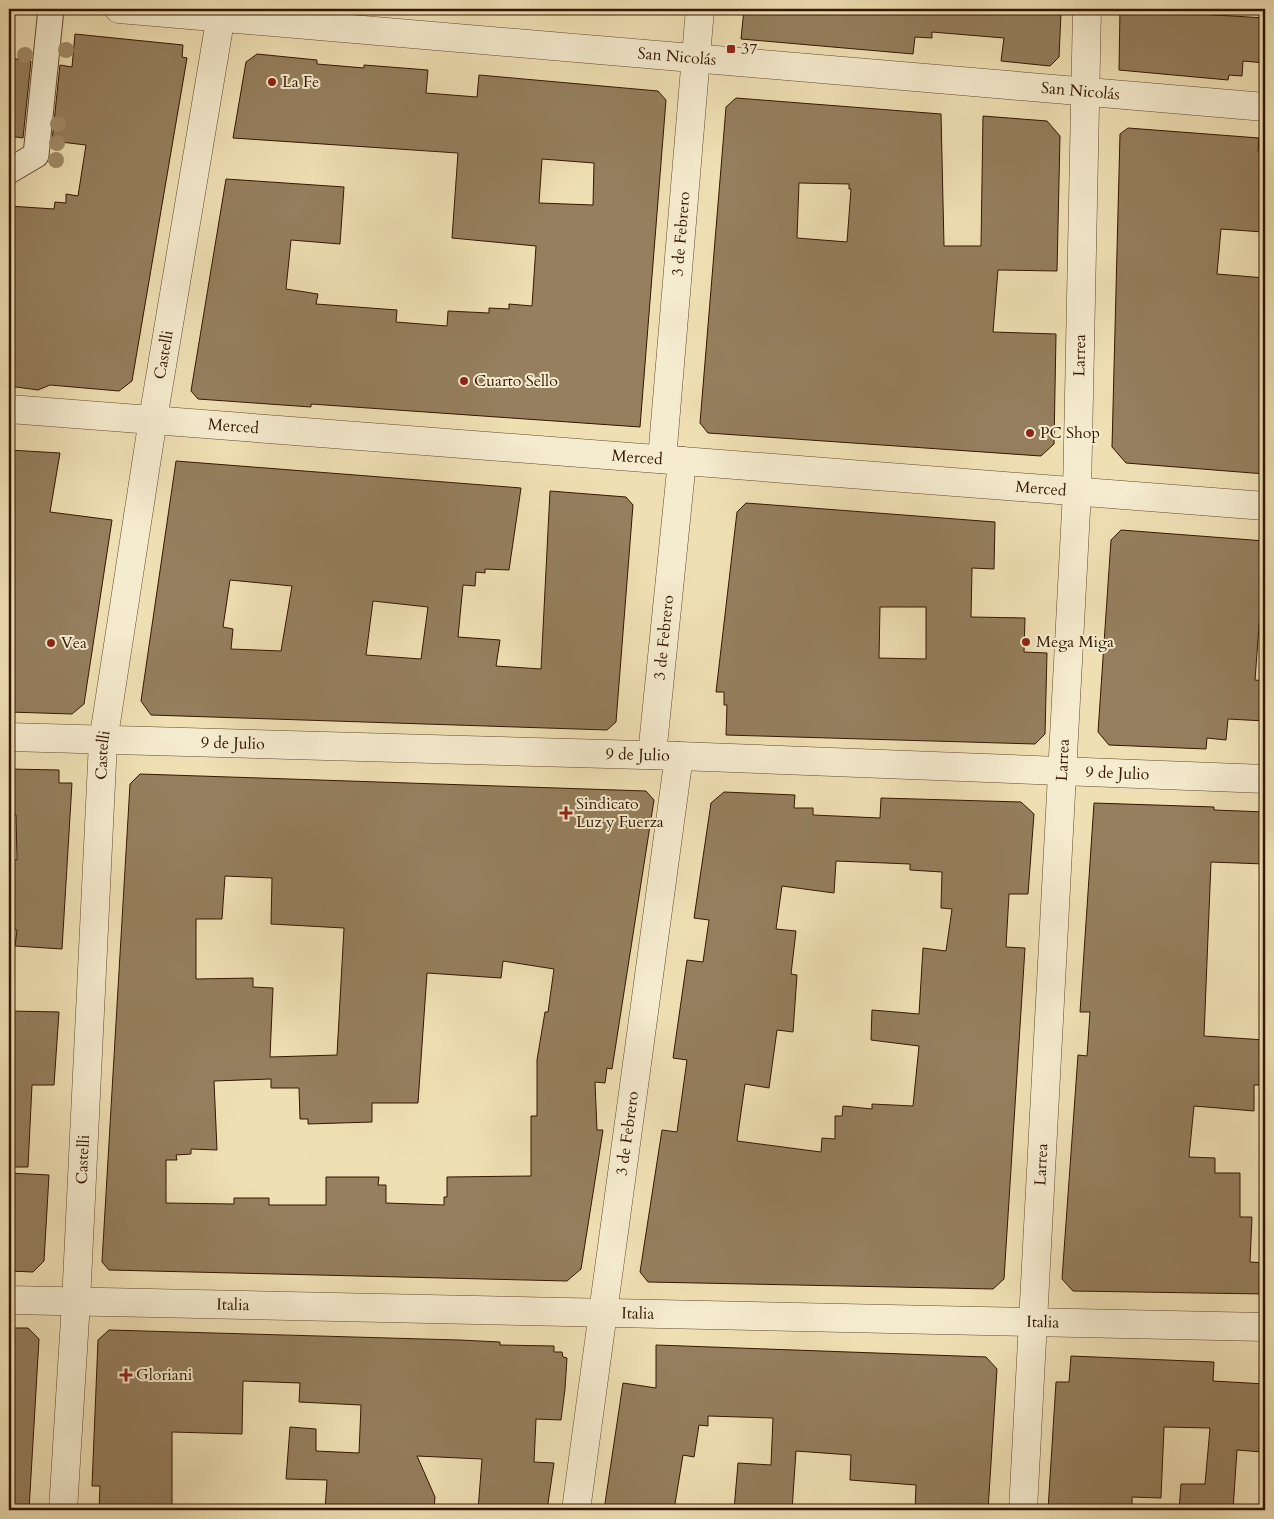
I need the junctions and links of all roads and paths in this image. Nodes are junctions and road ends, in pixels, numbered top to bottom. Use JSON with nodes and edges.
{"nodes":[{"id":1,"x":51,"y":9,"type":"edge"},
{"id":2,"x":119,"y":9,"type":"edge"},
{"id":3,"x":700,"y":9,"type":"edge"},
{"id":4,"x":1087,"y":9,"type":"edge"},
{"id":5,"x":221,"y":14,"type":"edge"},
{"id":6,"x":696,"y":59,"type":"junction"},
{"id":7,"x":1085,"y":92,"type":"junction"},
{"id":8,"x":1265,"y":107,"type":"edge"},
{"id":9,"x":9,"y":171,"type":"edge"},
{"id":10,"x":9,"y":410,"type":"edge"},
{"id":11,"x":153,"y":419,"type":"junction"},
{"id":12,"x":672,"y":460,"type":"junction"},
{"id":13,"x":1077,"y":492,"type":"junction"},
{"id":14,"x":1265,"y":506,"type":"edge"},
{"id":15,"x":9,"y":737,"type":"edge"},
{"id":16,"x":103,"y":742,"type":"junction"},
{"id":17,"x":652,"y":756,"type":"junction"},
{"id":18,"x":679,"y":756,"type":"junction"},
{"id":19,"x":1064,"y":772,"type":"junction"},
{"id":20,"x":1265,"y":779,"type":"edge"},
{"id":21,"x":9,"y":1300,"type":"edge"},
{"id":22,"x":76,"y":1302,"type":"junction"},
{"id":23,"x":604,"y":1312,"type":"junction"},
{"id":24,"x":1035,"y":1323,"type":"junction"},
{"id":25,"x":1265,"y":1327,"type":"edge"},
{"id":26,"x":63,"y":1510,"type":"edge"},
{"id":27,"x":576,"y":1510,"type":"edge"},
{"id":28,"x":1023,"y":1510,"type":"edge"}],
"edges":[{"from":1,"to":9,"type":"street"},
{"from":2,"to":5,"type":"street","name":"San Nicolás"},
{"from":3,"to":6,"type":"street","name":"3 de Febrero"},
{"from":4,"to":7,"type":"street","name":"Larrea"},
{"from":5,"to":6,"type":"street","name":"San Nicolás"},
{"from":5,"to":11,"type":"street","name":"Castelli"},
{"from":6,"to":7,"type":"street","name":"San Nicolás"},
{"from":6,"to":12,"type":"street","name":"3 de Febrero"},
{"from":7,"to":8,"type":"street","name":"San Nicolás"},
{"from":7,"to":13,"type":"street","name":"Larrea"},
{"from":10,"to":11,"type":"street","name":"Merced"},
{"from":11,"to":12,"type":"street","name":"Merced"},
{"from":11,"to":16,"type":"street","name":"Castelli"},
{"from":12,"to":13,"type":"street","name":"Merced"},
{"from":12,"to":17,"type":"street","name":"3 de Febrero"},
{"from":13,"to":14,"type":"street","name":"Merced"},
{"from":13,"to":19,"type":"street","name":"Larrea"},
{"from":15,"to":16,"type":"street","name":"9 de Julio"},
{"from":16,"to":17,"type":"street","name":"9 de Julio"},
{"from":16,"to":22,"type":"street","name":"Castelli"},
{"from":17,"to":18,"type":"street","name":"9 de Julio"},
{"from":18,"to":19,"type":"street","name":"9 de Julio"},
{"from":18,"to":23,"type":"street","name":"3 de Febrero"},
{"from":19,"to":20,"type":"street","name":"9 de Julio"},
{"from":19,"to":24,"type":"street","name":"Larrea"},
{"from":21,"to":22,"type":"street","name":"Italia"},
{"from":22,"to":23,"type":"street","name":"Italia"},
{"from":22,"to":26,"type":"street","name":"Castelli"},
{"from":23,"to":24,"type":"street","name":"Italia"},
{"from":23,"to":27,"type":"street","name":"3 de Febrero"},
{"from":24,"to":25,"type":"street","name":"Italia"},
{"from":24,"to":28,"type":"street","name":"Larrea"}]}
